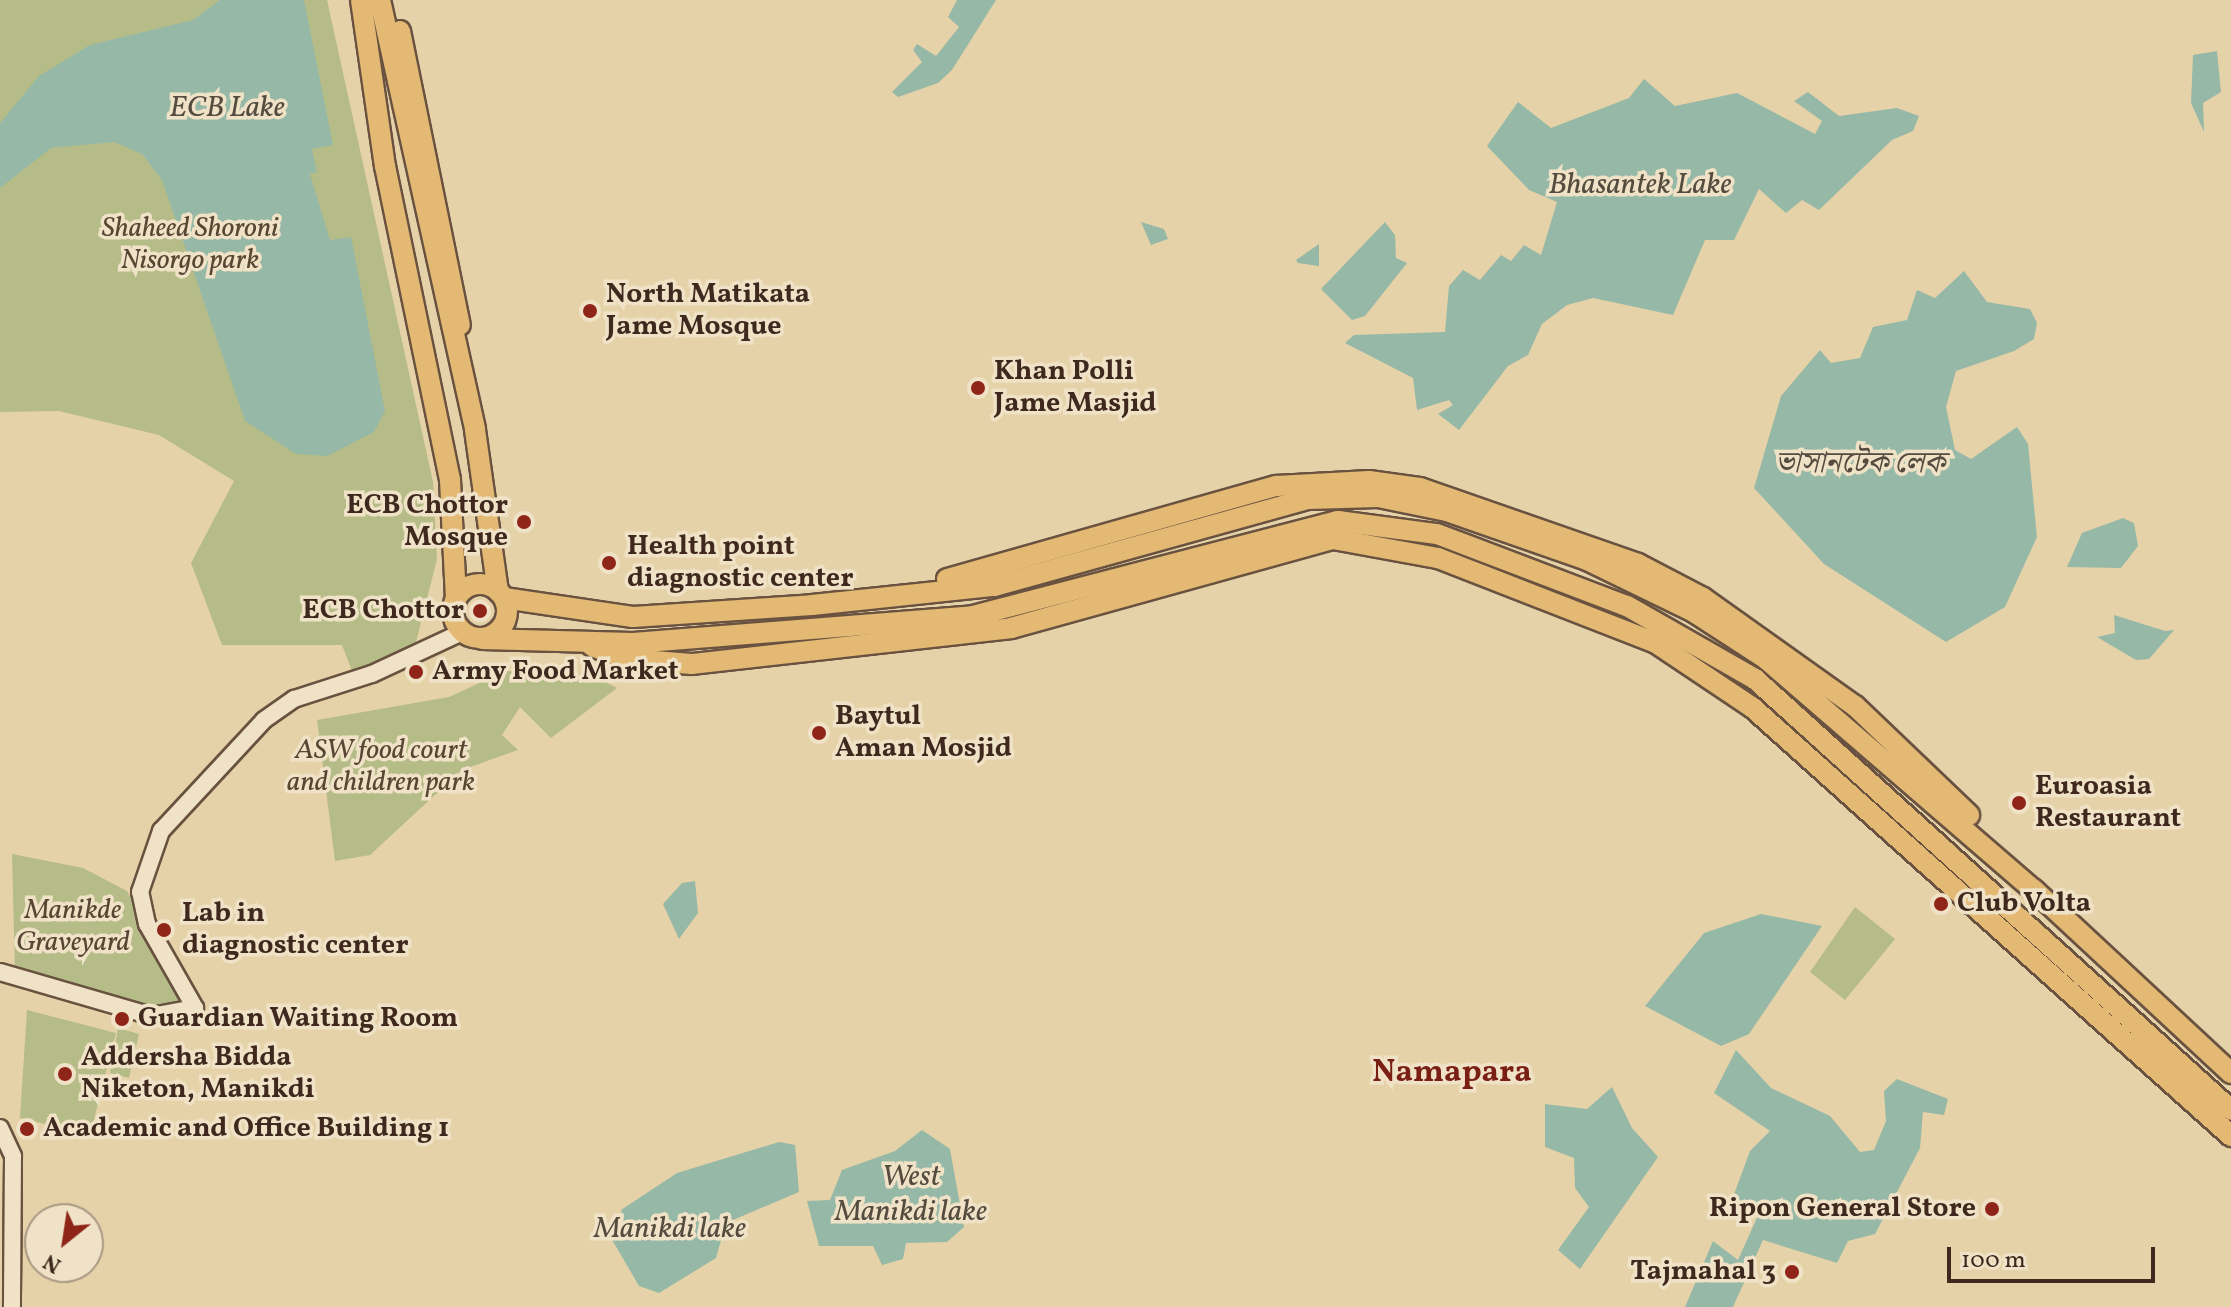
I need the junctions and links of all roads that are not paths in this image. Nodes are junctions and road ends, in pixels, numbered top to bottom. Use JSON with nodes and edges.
{"nodes":[{"id":1,"x":361,"y":0,"type":"edge"},
{"id":2,"x":380,"y":0,"type":"edge"},
{"id":3,"x":394,"y":0,"type":"edge"},
{"id":4,"x":453,"y":352,"type":"junction"},
{"id":5,"x":501,"y":595,"type":"junction"},
{"id":6,"x":812,"y":595,"type":"dead end"},
{"id":7,"x":456,"y":600,"type":"junction"},
{"id":8,"x":472,"y":635,"type":"junction"},
{"id":9,"x":585,"y":643,"type":"junction"},
{"id":10,"x":0,"y":972,"type":"edge"},
{"id":11,"x":2231,"y":1056,"type":"edge"},
{"id":12,"x":2231,"y":1073,"type":"edge"},
{"id":13,"x":2231,"y":1110,"type":"edge"},
{"id":14,"x":0,"y":1128,"type":"edge"},
{"id":15,"x":2231,"y":1136,"type":"edge"},
{"id":16,"x":12,"y":1307,"type":"edge"}],
"edges":[{"from":1,"to":7,"type":"main road"},
{"from":2,"to":4,"type":"main road"},
{"from":3,"to":4,"type":"main road"},
{"from":4,"to":5,"type":"main road"},
{"from":5,"to":7,"type":"main road"},
{"from":5,"to":8,"type":"main road"},
{"from":5,"to":12,"type":"main road"},
{"from":6,"to":11,"type":"main road"},
{"from":7,"to":8,"type":"main road"},
{"from":8,"to":9,"type":"main road"},
{"from":8,"to":10,"type":"street"},
{"from":9,"to":13,"type":"main road"},
{"from":9,"to":15,"type":"main road"},
{"from":14,"to":16,"type":"street"}]}
